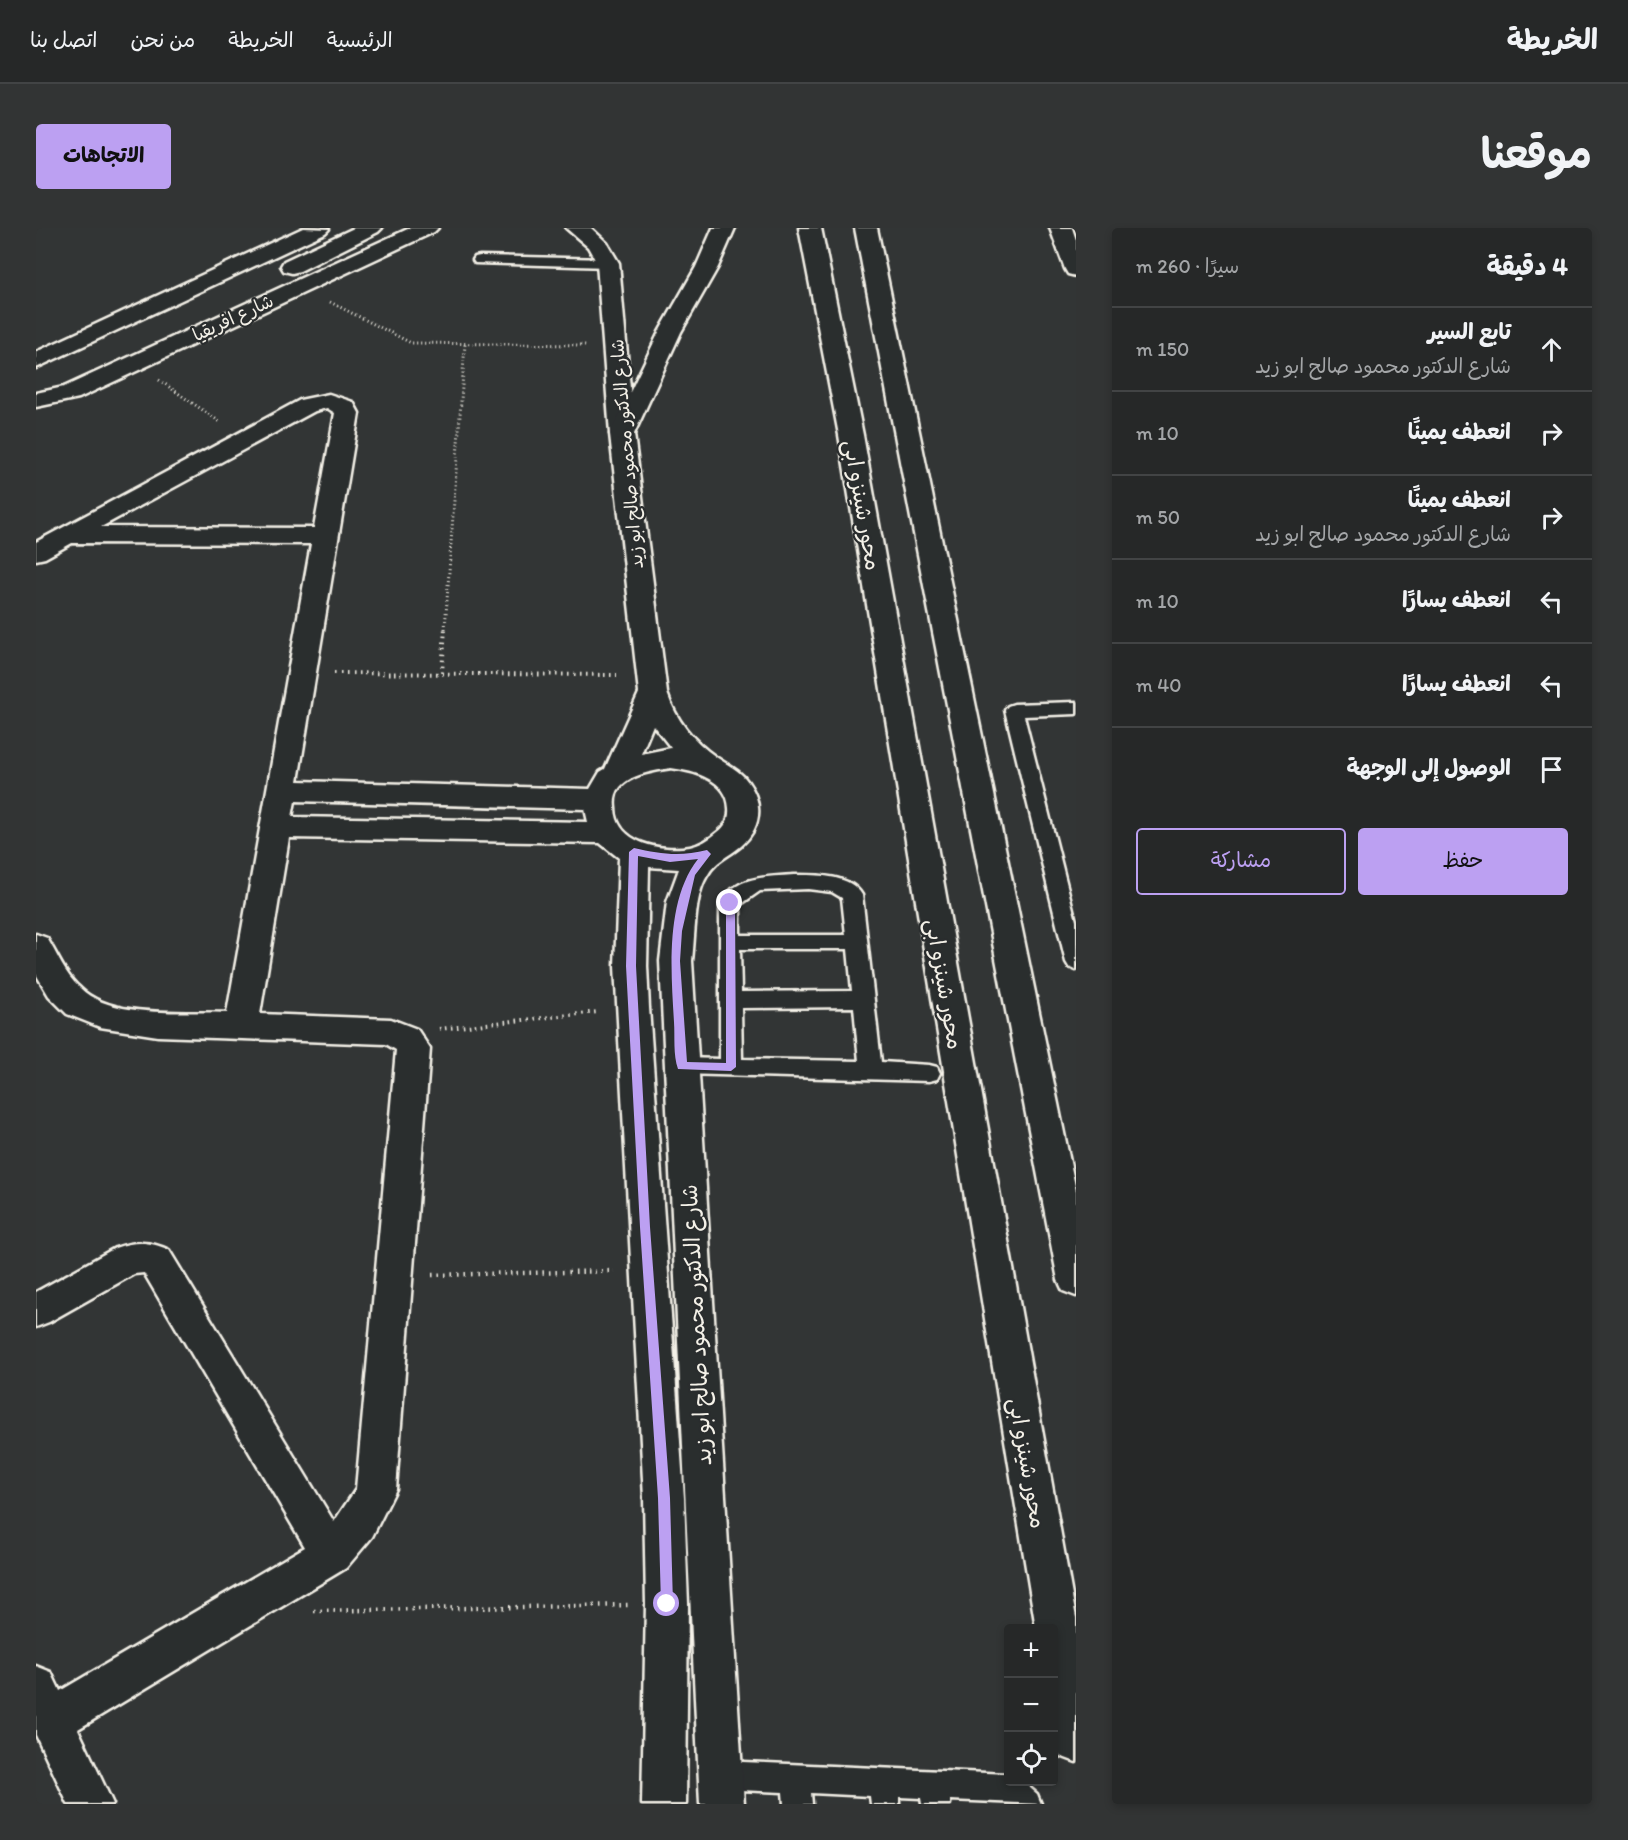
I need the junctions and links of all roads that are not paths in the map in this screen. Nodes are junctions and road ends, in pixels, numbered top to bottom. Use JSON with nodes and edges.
{"nodes":[{"id":1,"x":271,"y":228,"type":"edge"},
{"id":2,"x":320,"y":228,"type":"edge"},
{"id":3,"x":371,"y":228,"type":"edge"},
{"id":4,"x":427,"y":228,"type":"edge"},
{"id":5,"x":577,"y":228,"type":"edge"},
{"id":6,"x":724,"y":228,"type":"edge"},
{"id":7,"x":810,"y":228,"type":"edge"},
{"id":8,"x":866,"y":228,"type":"edge"},
{"id":9,"x":1061,"y":228,"type":"edge"},
{"id":10,"x":480,"y":260,"type":"dead end"},
{"id":11,"x":196,"y":263,"type":"dead end"},
{"id":12,"x":608,"y":263,"type":"junction"},
{"id":13,"x":1076,"y":269,"type":"edge"},
{"id":14,"x":274,"y":275,"type":"dead end"},
{"id":15,"x":220,"y":301,"type":"dead end"},
{"id":16,"x":36,"y":361,"type":"edge"},
{"id":17,"x":36,"y":389,"type":"edge"},
{"id":18,"x":36,"y":400,"type":"edge"},
{"id":19,"x":622,"y":434,"type":"junction"},
{"id":20,"x":66,"y":535,"type":"junction"},
{"id":21,"x":326,"y":536,"type":"junction"},
{"id":22,"x":36,"y":552,"type":"edge"},
{"id":23,"x":651,"y":684,"type":"junction"},
{"id":24,"x":1076,"y":708,"type":"edge"},
{"id":25,"x":708,"y":766,"type":"junction"},
{"id":26,"x":618,"y":772,"type":"junction"},
{"id":27,"x":283,"y":791,"type":"junction"},
{"id":28,"x":598,"y":799,"type":"junction"},
{"id":29,"x":276,"y":827,"type":"junction"},
{"id":30,"x":621,"y":842,"type":"junction"},
{"id":31,"x":707,"y":854,"type":"junction"},
{"id":32,"x":731,"y":942,"type":"junction"},
{"id":33,"x":857,"y":942,"type":"junction"},
{"id":34,"x":36,"y":946,"type":"edge"},
{"id":35,"x":1076,"y":962,"type":"edge"},
{"id":36,"x":864,"y":999,"type":"junction"},
{"id":37,"x":732,"y":1000,"type":"junction"},
{"id":38,"x":241,"y":1026,"type":"junction"},
{"id":39,"x":682,"y":1066,"type":"junction"},
{"id":40,"x":731,"y":1067,"type":"junction"},
{"id":41,"x":871,"y":1070,"type":"junction"},
{"id":42,"x":928,"y":1073,"type":"dead end"},
{"id":43,"x":1076,"y":1280,"type":"edge"},
{"id":44,"x":36,"y":1311,"type":"edge"},
{"id":45,"x":331,"y":1554,"type":"junction"},
{"id":46,"x":44,"y":1703,"type":"edge"},
{"id":47,"x":1076,"y":1740,"type":"edge"},
{"id":48,"x":721,"y":1790,"type":"edge"},
{"id":49,"x":797,"y":1791,"type":"edge"},
{"id":50,"x":884,"y":1793,"type":"edge"},
{"id":51,"x":935,"y":1794,"type":"edge"},
{"id":52,"x":988,"y":1796,"type":"edge"},
{"id":53,"x":90,"y":1804,"type":"edge"},
{"id":54,"x":664,"y":1804,"type":"edge"},
{"id":55,"x":1027,"y":1804,"type":"edge"}],
"edges":[{"from":1,"to":11,"type":"street"},
{"from":2,"to":16,"type":"street"},
{"from":3,"to":14,"type":"street"},
{"from":4,"to":18,"type":"street","name":"شارع افريقيا"},
{"from":5,"to":12,"type":"street"},
{"from":6,"to":19,"type":"street"},
{"from":7,"to":47,"type":"street","name":"محور شينزو ابى"},
{"from":8,"to":43,"type":"street"},
{"from":9,"to":13,"type":"street"},
{"from":10,"to":12,"type":"lane"},
{"from":12,"to":19,"type":"street","name":"شارع الدكتور محمود صالح ابو زيد"},
{"from":15,"to":17,"type":"street"},
{"from":19,"to":23,"type":"street","name":"شارع الدكتور محمود صالح ابو زيد"},
{"from":20,"to":21,"type":"street"},
{"from":20,"to":21,"type":"street"},
{"from":20,"to":22,"type":"street"},
{"from":21,"to":27,"type":"street"},
{"from":23,"to":25,"type":"street","name":"شارع الدكتور محمود صالح ابو زيد"},
{"from":23,"to":26,"type":"street"},
{"from":24,"to":35,"type":"lane"},
{"from":25,"to":26,"type":"street"},
{"from":25,"to":31,"type":"street"},
{"from":26,"to":28,"type":"street"},
{"from":27,"to":28,"type":"street"},
{"from":27,"to":29,"type":"street"},
{"from":28,"to":30,"type":"street"},
{"from":29,"to":30,"type":"street"},
{"from":29,"to":38,"type":"street"},
{"from":30,"to":31,"type":"street"},
{"from":30,"to":54,"type":"street","name":"شارع الدكتور محمود صالح ابو زيد"},
{"from":31,"to":39,"type":"street","name":"شارع الدكتور محمود صالح ابو زيد"},
{"from":32,"to":33,"type":"lane"},
{"from":32,"to":33,"type":"lane"},
{"from":32,"to":37,"type":"lane"},
{"from":33,"to":36,"type":"lane"},
{"from":34,"to":38,"type":"street"},
{"from":36,"to":37,"type":"lane"},
{"from":36,"to":41,"type":"lane"},
{"from":37,"to":40,"type":"lane"},
{"from":38,"to":45,"type":"street"},
{"from":39,"to":40,"type":"lane"},
{"from":39,"to":48,"type":"street","name":"شارع الدكتور محمود صالح ابو زيد"},
{"from":40,"to":41,"type":"lane"},
{"from":41,"to":42,"type":"lane"},
{"from":44,"to":45,"type":"street"},
{"from":45,"to":46,"type":"street"},
{"from":46,"to":53,"type":"street"},
{"from":48,"to":49,"type":"lane"},
{"from":49,"to":50,"type":"lane"},
{"from":50,"to":51,"type":"lane"},
{"from":51,"to":52,"type":"lane"},
{"from":52,"to":55,"type":"lane"}]}
